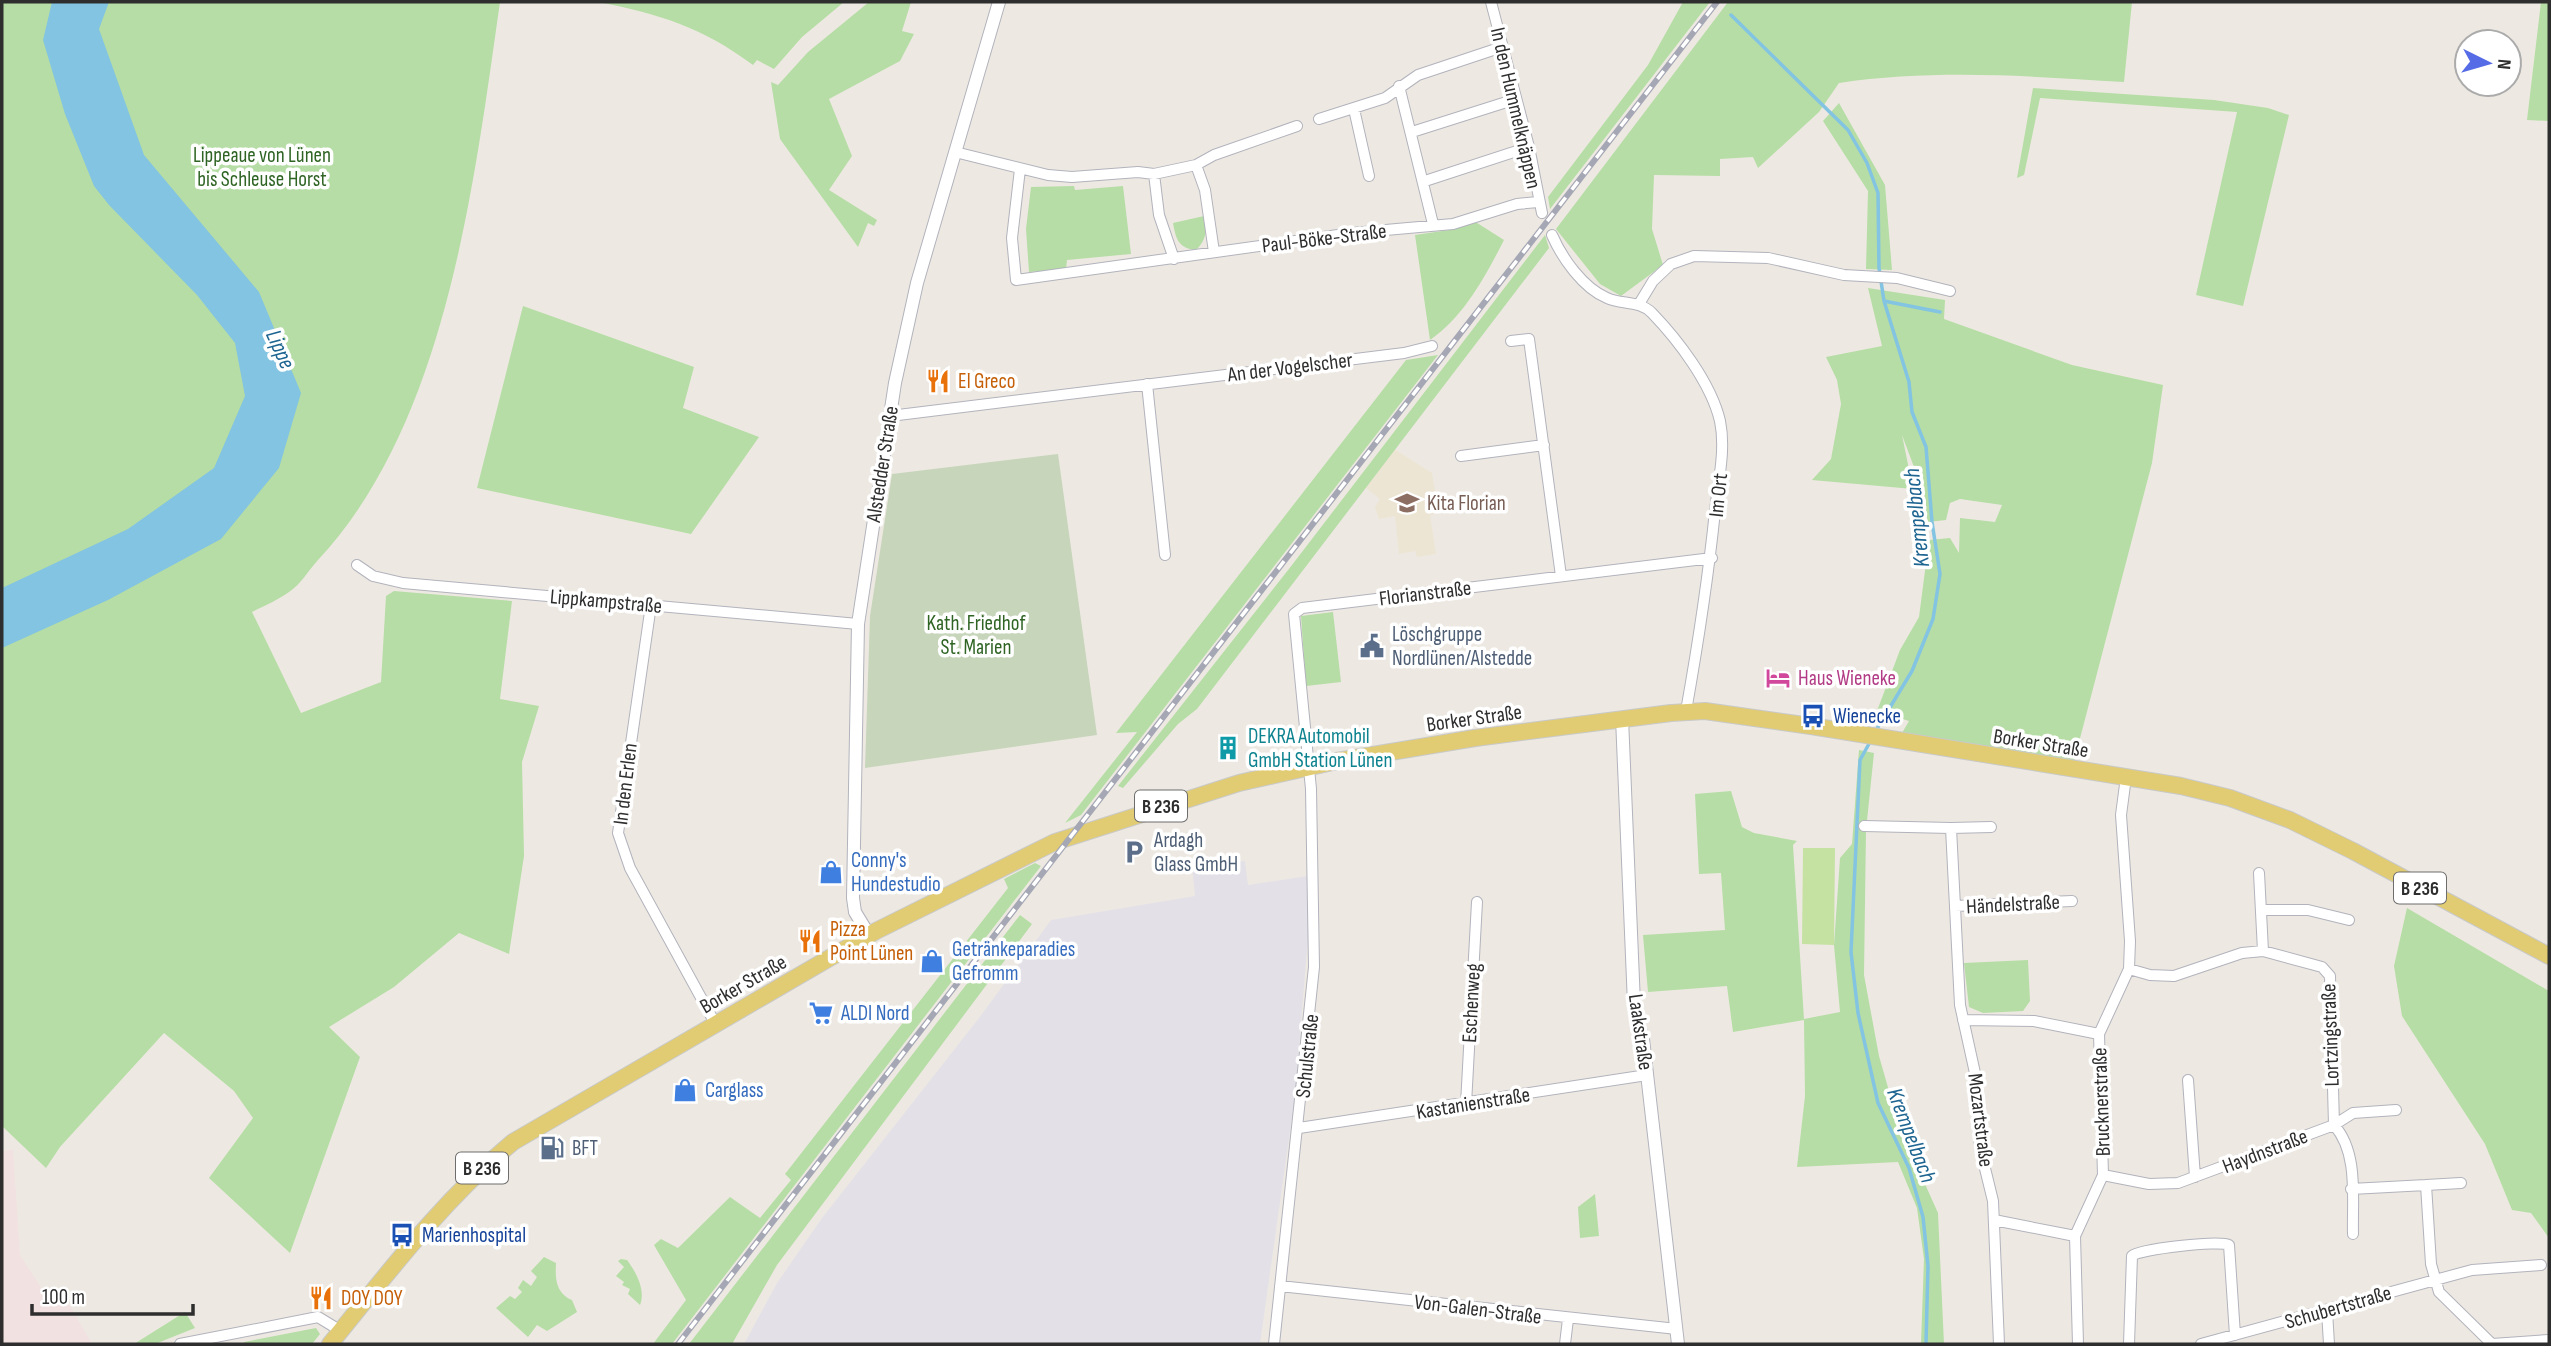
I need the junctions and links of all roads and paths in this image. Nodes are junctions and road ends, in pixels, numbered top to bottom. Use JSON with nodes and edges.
{"nodes":[{"id":1,"x":999,"y":2,"type":"edge"},
{"id":2,"x":1492,"y":2,"type":"edge"},
{"id":3,"x":1502,"y":47,"type":"junction"},
{"id":4,"x":1399,"y":86,"type":"junction"},
{"id":5,"x":1516,"y":99,"type":"junction"},
{"id":6,"x":1354,"y":109,"type":"junction"},
{"id":7,"x":1319,"y":119,"type":"dead end"},
{"id":8,"x":1297,"y":126,"type":"dead end"},
{"id":9,"x":1412,"y":132,"type":"junction"},
{"id":10,"x":1529,"y":147,"type":"junction"},
{"id":11,"x":955,"y":152,"type":"junction"},
{"id":12,"x":1196,"y":165,"type":"junction"},
{"id":13,"x":1020,"y":169,"type":"junction"},
{"id":14,"x":1154,"y":174,"type":"junction"},
{"id":15,"x":1368,"y":176,"type":"dead end"},
{"id":16,"x":1425,"y":181,"type":"junction"},
{"id":17,"x":1540,"y":208,"type":"joint"},
{"id":18,"x":1433,"y":224,"type":"junction"},
{"id":19,"x":1552,"y":235,"type":"dead end"},
{"id":20,"x":1214,"y":252,"type":"junction"},
{"id":21,"x":1174,"y":259,"type":"junction"},
{"id":22,"x":1950,"y":291,"type":"dead end"},
{"id":23,"x":1639,"y":304,"type":"junction"},
{"id":24,"x":1511,"y":341,"type":"dead end"},
{"id":25,"x":1432,"y":345,"type":"dead end"},
{"id":26,"x":1147,"y":384,"type":"junction"},
{"id":27,"x":890,"y":416,"type":"junction"},
{"id":28,"x":1544,"y":445,"type":"junction"},
{"id":29,"x":1461,"y":456,"type":"dead end"},
{"id":30,"x":1165,"y":555,"type":"dead end"},
{"id":31,"x":1712,"y":558,"type":"junction"},
{"id":32,"x":358,"y":565,"type":"dead end"},
{"id":33,"x":1561,"y":576,"type":"junction"},
{"id":34,"x":651,"y":606,"type":"junction"},
{"id":35,"x":858,"y":624,"type":"junction"},
{"id":36,"x":1686,"y":712,"type":"junction"},
{"id":37,"x":1622,"y":718,"type":"junction"},
{"id":38,"x":1308,"y":767,"type":"junction"},
{"id":39,"x":2126,"y":777,"type":"junction"},
{"id":40,"x":1864,"y":826,"type":"dead end"},
{"id":41,"x":1991,"y":827,"type":"dead end"},
{"id":42,"x":1951,"y":828,"type":"junction"},
{"id":43,"x":2259,"y":873,"type":"dead end"},
{"id":44,"x":2071,"y":901,"type":"dead end"},
{"id":45,"x":1476,"y":902,"type":"dead end"},
{"id":46,"x":1955,"y":906,"type":"junction"},
{"id":47,"x":2261,"y":910,"type":"junction"},
{"id":48,"x":2349,"y":920,"type":"dead end"},
{"id":49,"x":869,"y":935,"type":"junction"},
{"id":50,"x":2263,"y":951,"type":"junction"},
{"id":51,"x":2549,"y":956,"type":"edge"},
{"id":52,"x":2129,"y":968,"type":"junction"},
{"id":53,"x":1963,"y":1020,"type":"junction"},
{"id":54,"x":716,"y":1025,"type":"junction"},
{"id":55,"x":2099,"y":1034,"type":"junction"},
{"id":56,"x":1647,"y":1075,"type":"junction"},
{"id":57,"x":2188,"y":1080,"type":"dead end"},
{"id":58,"x":1466,"y":1104,"type":"junction"},
{"id":59,"x":2396,"y":1110,"type":"dead end"},
{"id":60,"x":2334,"y":1125,"type":"junction"},
{"id":61,"x":1299,"y":1128,"type":"junction"},
{"id":62,"x":2104,"y":1175,"type":"junction"},
{"id":63,"x":2195,"y":1177,"type":"junction"},
{"id":64,"x":2461,"y":1183,"type":"dead end"},
{"id":65,"x":2427,"y":1185,"type":"junction"},
{"id":66,"x":2351,"y":1189,"type":"junction"},
{"id":67,"x":1994,"y":1220,"type":"junction"},
{"id":68,"x":2353,"y":1234,"type":"dead end"},
{"id":69,"x":2075,"y":1236,"type":"junction"},
{"id":70,"x":2541,"y":1265,"type":"dead end"},
{"id":71,"x":2434,"y":1279,"type":"junction"},
{"id":72,"x":1280,"y":1286,"type":"junction"},
{"id":73,"x":2327,"y":1311,"type":"junction"},
{"id":74,"x":1568,"y":1319,"type":"junction"},
{"id":75,"x":1676,"y":1329,"type":"junction"},
{"id":76,"x":341,"y":1331,"type":"junction"},
{"id":77,"x":2235,"y":1335,"type":"junction"},
{"id":78,"x":2549,"y":1340,"type":"edge"},
{"id":79,"x":180,"y":1344,"type":"edge"},
{"id":80,"x":330,"y":1344,"type":"edge"},
{"id":81,"x":1274,"y":1344,"type":"edge"},
{"id":82,"x":1565,"y":1344,"type":"edge"},
{"id":83,"x":1678,"y":1344,"type":"edge"},
{"id":84,"x":1999,"y":1344,"type":"edge"},
{"id":85,"x":2078,"y":1344,"type":"edge"},
{"id":86,"x":2129,"y":1344,"type":"edge"},
{"id":87,"x":2201,"y":1344,"type":"edge"},
{"id":88,"x":2329,"y":1344,"type":"edge"},
{"id":89,"x":2492,"y":1344,"type":"edge"}],
"edges":[{"from":1,"to":11,"type":"street","name":"Alstedder Straße"},
{"from":2,"to":3,"type":"street","name":"In den Hummelknäppen"},
{"from":3,"to":4,"type":"street"},
{"from":3,"to":5,"type":"street","name":"In den Hummelknäppen"},
{"from":4,"to":6,"type":"street"},
{"from":4,"to":9,"type":"street"},
{"from":5,"to":9,"type":"street"},
{"from":5,"to":10,"type":"street","name":"In den Hummelknäppen"},
{"from":6,"to":7,"type":"street"},
{"from":6,"to":15,"type":"street"},
{"from":8,"to":12,"type":"street"},
{"from":9,"to":16,"type":"street"},
{"from":10,"to":16,"type":"street"},
{"from":10,"to":17,"type":"street","name":"In den Hummelknäppen"},
{"from":11,"to":13,"type":"street"},
{"from":11,"to":27,"type":"street","name":"Alstedder Straße"},
{"from":12,"to":14,"type":"street"},
{"from":12,"to":20,"type":"street"},
{"from":13,"to":14,"type":"street"},
{"from":13,"to":21,"type":"street","name":"Paul-Böke-Straße"},
{"from":14,"to":21,"type":"street"},
{"from":16,"to":18,"type":"street"},
{"from":17,"to":18,"type":"street","name":"Paul-Böke-Straße"},
{"from":18,"to":20,"type":"street","name":"Paul-Böke-Straße"},
{"from":19,"to":23,"type":"street"},
{"from":20,"to":21,"type":"street","name":"Paul-Böke-Straße"},
{"from":22,"to":23,"type":"street"},
{"from":23,"to":31,"type":"street","name":"Im Ort"},
{"from":24,"to":28,"type":"street"},
{"from":25,"to":26,"type":"street","name":"An der Vogelscher"},
{"from":26,"to":27,"type":"street","name":"An der Vogelscher"},
{"from":26,"to":30,"type":"street"},
{"from":27,"to":35,"type":"street","name":"Alstedder Straße"},
{"from":28,"to":29,"type":"street"},
{"from":28,"to":33,"type":"street"},
{"from":31,"to":33,"type":"street","name":"Florianstraße"},
{"from":31,"to":36,"type":"street","name":"Im Ort"},
{"from":32,"to":34,"type":"street","name":"Lippkampstraße"},
{"from":33,"to":38,"type":"street","name":"Florianstraße"},
{"from":34,"to":35,"type":"street","name":"Lippkampstraße"},
{"from":34,"to":54,"type":"street","name":"In den Erlen"},
{"from":35,"to":49,"type":"street","name":"Alstedder Straße"},
{"from":36,"to":37,"type":"main road","name":"Borker Straße","number":"B 236"},
{"from":36,"to":39,"type":"main road","name":"Borker Straße","number":"B 236"},
{"from":37,"to":38,"type":"main road","name":"Borker Straße","number":"B 236"},
{"from":37,"to":56,"type":"street","name":"Laakstraße"},
{"from":38,"to":49,"type":"main road","name":"Borker Straße","number":"B 236"},
{"from":38,"to":61,"type":"street","name":"Schulstraße"},
{"from":39,"to":51,"type":"main road","name":"Borker Straße","number":"B 236"},
{"from":39,"to":52,"type":"street","name":"Brucknerstraße"},
{"from":40,"to":42,"type":"street"},
{"from":41,"to":42,"type":"street"},
{"from":42,"to":46,"type":"street","name":"Mozartstraße"},
{"from":43,"to":47,"type":"street"},
{"from":44,"to":46,"type":"street","name":"Händelstraße"},
{"from":45,"to":58,"type":"street","name":"Eschenweg"},
{"from":46,"to":53,"type":"street","name":"Mozartstraße"},
{"from":47,"to":48,"type":"street"},
{"from":47,"to":50,"type":"street"},
{"from":49,"to":54,"type":"main road","name":"Borker Straße","number":"B 236"},
{"from":50,"to":52,"type":"street","name":"Lortzingstraße"},
{"from":50,"to":60,"type":"street","name":"Lortzingstraße"},
{"from":52,"to":55,"type":"street","name":"Brucknerstraße"},
{"from":53,"to":55,"type":"street"},
{"from":53,"to":67,"type":"street","name":"Mozartstraße"},
{"from":54,"to":76,"type":"main road","name":"Borker Straße","number":"B 236"},
{"from":55,"to":62,"type":"street","name":"Brucknerstraße"},
{"from":56,"to":58,"type":"street","name":"Kastanienstraße"},
{"from":56,"to":75,"type":"street","name":"Laakstraße"},
{"from":57,"to":63,"type":"street","name":"Haydnstraße"},
{"from":58,"to":61,"type":"street","name":"Kastanienstraße"},
{"from":59,"to":60,"type":"street","name":"Haydnstraße"},
{"from":60,"to":63,"type":"street","name":"Haydnstraße"},
{"from":60,"to":66,"type":"street","name":"Haydnstraße"},
{"from":61,"to":72,"type":"street","name":"Schulstraße"},
{"from":62,"to":63,"type":"street","name":"Haydnstraße"},
{"from":62,"to":69,"type":"street","name":"Brucknerstraße"},
{"from":64,"to":65,"type":"street"},
{"from":65,"to":66,"type":"street"},
{"from":65,"to":71,"type":"street"},
{"from":66,"to":68,"type":"street","name":"Haydnstraße"},
{"from":67,"to":69,"type":"street"},
{"from":67,"to":84,"type":"street","name":"Mozartstraße"},
{"from":69,"to":85,"type":"street","name":"Brucknerstraße"},
{"from":70,"to":71,"type":"street","name":"Schubertstraße"},
{"from":71,"to":73,"type":"street","name":"Schubertstraße"},
{"from":71,"to":89,"type":"street"},
{"from":72,"to":74,"type":"street","name":"Von-Galen-Straße"},
{"from":72,"to":81,"type":"street","name":"Schulstraße"},
{"from":73,"to":77,"type":"street","name":"Schubertstraße"},
{"from":73,"to":88,"type":"street"},
{"from":74,"to":75,"type":"street","name":"Von-Galen-Straße"},
{"from":74,"to":82,"type":"street"},
{"from":75,"to":83,"type":"street","name":"Laakstraße"},
{"from":76,"to":79,"type":"street"},
{"from":76,"to":80,"type":"main road","name":"Borker Straße","number":"B 236"},
{"from":77,"to":86,"type":"street"},
{"from":77,"to":87,"type":"street","name":"Schubertstraße"},
{"from":78,"to":89,"type":"street"}]}
